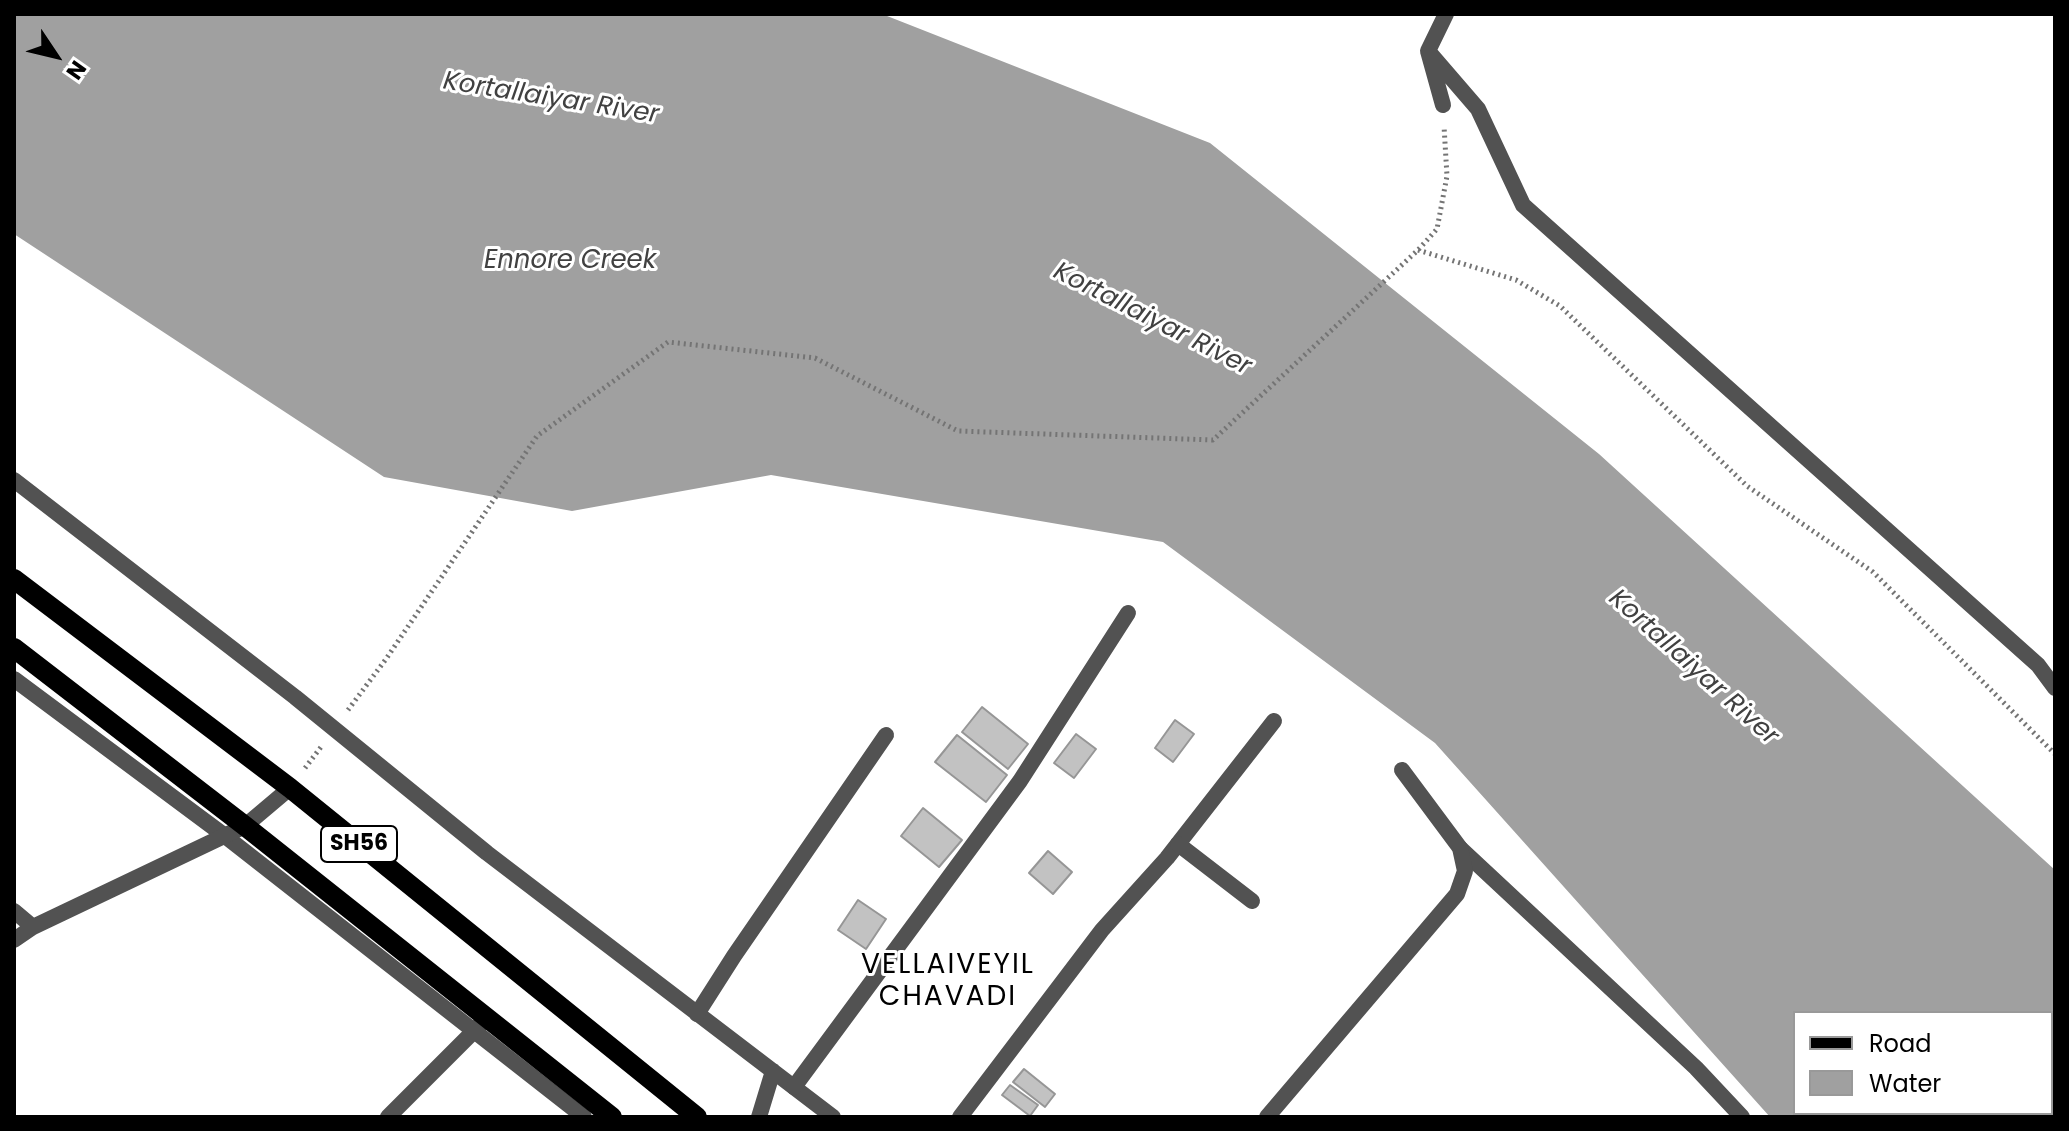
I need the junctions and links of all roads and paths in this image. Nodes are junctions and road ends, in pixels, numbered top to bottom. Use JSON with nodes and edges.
{"nodes":[{"id":1,"x":1446,"y":14,"type":"edge"},
{"id":2,"x":1428,"y":51,"type":"junction"},
{"id":3,"x":1443,"y":105,"type":"joint"},
{"id":4,"x":1418,"y":250,"type":"junction"},
{"id":5,"x":14,"y":480,"type":"edge"},
{"id":6,"x":14,"y":579,"type":"edge"},
{"id":7,"x":1128,"y":613,"type":"dead end"},
{"id":8,"x":14,"y":648,"type":"edge"},
{"id":9,"x":386,"y":659,"type":"dead end"},
{"id":10,"x":14,"y":679,"type":"edge"},
{"id":11,"x":2055,"y":688,"type":"edge"},
{"id":12,"x":1274,"y":721,"type":"dead end"},
{"id":13,"x":886,"y":735,"type":"dead end"},
{"id":14,"x":2055,"y":754,"type":"edge"},
{"id":15,"x":1402,"y":770,"type":"dead end"},
{"id":16,"x":290,"y":788,"type":"junction"},
{"id":17,"x":245,"y":826,"type":"junction"},
{"id":18,"x":225,"y":836,"type":"junction"},
{"id":19,"x":1178,"y":844,"type":"junction"},
{"id":20,"x":1460,"y":848,"type":"junction"},
{"id":21,"x":1252,"y":901,"type":"dead end"},
{"id":22,"x":14,"y":911,"type":"edge"},
{"id":23,"x":33,"y":927,"type":"junction"},
{"id":24,"x":14,"y":940,"type":"edge"},
{"id":25,"x":697,"y":1014,"type":"junction"},
{"id":26,"x":481,"y":1024,"type":"junction"},
{"id":27,"x":773,"y":1071,"type":"junction"},
{"id":28,"x":794,"y":1087,"type":"junction"},
{"id":29,"x":388,"y":1117,"type":"edge"},
{"id":30,"x":584,"y":1117,"type":"edge"},
{"id":31,"x":612,"y":1117,"type":"edge"},
{"id":32,"x":697,"y":1117,"type":"edge"},
{"id":33,"x":759,"y":1117,"type":"edge"},
{"id":34,"x":833,"y":1117,"type":"edge"},
{"id":35,"x":960,"y":1117,"type":"edge"},
{"id":36,"x":1267,"y":1117,"type":"edge"},
{"id":37,"x":1742,"y":1117,"type":"edge"}],
"edges":[{"from":1,"to":2,"type":"street"},
{"from":2,"to":3,"type":"street"},
{"from":2,"to":11,"type":"street"},
{"from":3,"to":4,"type":"path"},
{"from":4,"to":9,"type":"path"},
{"from":4,"to":14,"type":"path"},
{"from":5,"to":25,"type":"street"},
{"from":6,"to":16,"type":"main road","number":"SH56"},
{"from":7,"to":28,"type":"street"},
{"from":8,"to":17,"type":"main road","number":"SH56"},
{"from":10,"to":18,"type":"street"},
{"from":12,"to":19,"type":"street"},
{"from":13,"to":25,"type":"street"},
{"from":15,"to":20,"type":"street"},
{"from":16,"to":17,"type":"street"},
{"from":16,"to":32,"type":"main road","number":"SH56"},
{"from":17,"to":18,"type":"street"},
{"from":17,"to":26,"type":"main road","number":"SH56"},
{"from":18,"to":23,"type":"street"},
{"from":18,"to":26,"type":"street"},
{"from":19,"to":21,"type":"street"},
{"from":19,"to":35,"type":"street"},
{"from":20,"to":36,"type":"street"},
{"from":20,"to":37,"type":"street"},
{"from":22,"to":23,"type":"street"},
{"from":23,"to":24,"type":"street"},
{"from":25,"to":27,"type":"street"},
{"from":26,"to":29,"type":"street"},
{"from":26,"to":30,"type":"street"},
{"from":26,"to":31,"type":"main road","number":"SH56"},
{"from":27,"to":28,"type":"street"},
{"from":27,"to":33,"type":"street"},
{"from":28,"to":34,"type":"street"}]}
